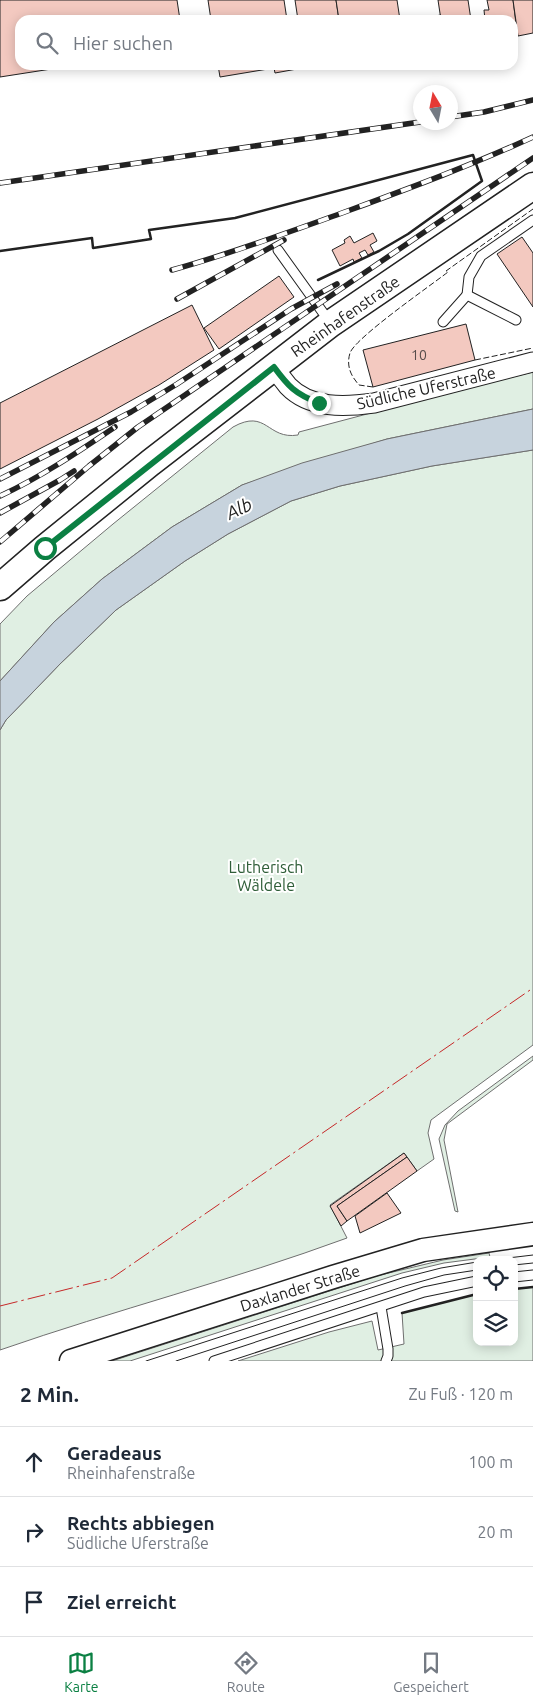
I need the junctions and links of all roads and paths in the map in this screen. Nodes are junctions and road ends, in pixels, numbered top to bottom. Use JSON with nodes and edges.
{"nodes":[{"id":1,"x":533,"y":186,"type":"edge"},
{"id":2,"x":533,"y":220,"type":"edge"},
{"id":3,"x":278,"y":250,"type":"dead end"},
{"id":4,"x":467,"y":295,"type":"junction"},
{"id":5,"x":516,"y":320,"type":"dead end"},
{"id":6,"x":443,"y":322,"type":"dead end"},
{"id":7,"x":330,"y":324,"type":"junction"},
{"id":8,"x":533,"y":362,"type":"edge"},
{"id":9,"x":274,"y":367,"type":"junction"},
{"id":10,"x":0,"y":587,"type":"edge"},
{"id":11,"x":533,"y":1234,"type":"edge"},
{"id":12,"x":533,"y":1275,"type":"edge"},
{"id":13,"x":518,"y":1277,"type":"edge"},
{"id":14,"x":473,"y":1282,"type":"edge"},
{"id":15,"x":381,"y":1307,"type":"junction"},
{"id":16,"x":388,"y":1359,"type":"edge"},
{"id":17,"x":71,"y":1361,"type":"edge"},
{"id":18,"x":214,"y":1361,"type":"edge"}],
"edges":[{"from":1,"to":7,"type":"main road","name":"Rheinhafenstraße"},
{"from":2,"to":4,"type":"lane"},
{"from":3,"to":7,"type":"lane"},
{"from":4,"to":5,"type":"lane"},
{"from":4,"to":6,"type":"lane"},
{"from":7,"to":9,"type":"main road","name":"Rheinhafenstraße"},
{"from":8,"to":9,"type":"street","name":"Südliche Uferstraße"},
{"from":9,"to":10,"type":"main road","name":"Rheinhafenstraße"},
{"from":11,"to":17,"type":"street","name":"Daxlander Straße"},
{"from":12,"to":13,"type":"lane"},
{"from":14,"to":15,"type":"lane"},
{"from":15,"to":16,"type":"lane"},
{"from":15,"to":18,"type":"lane"}]}
